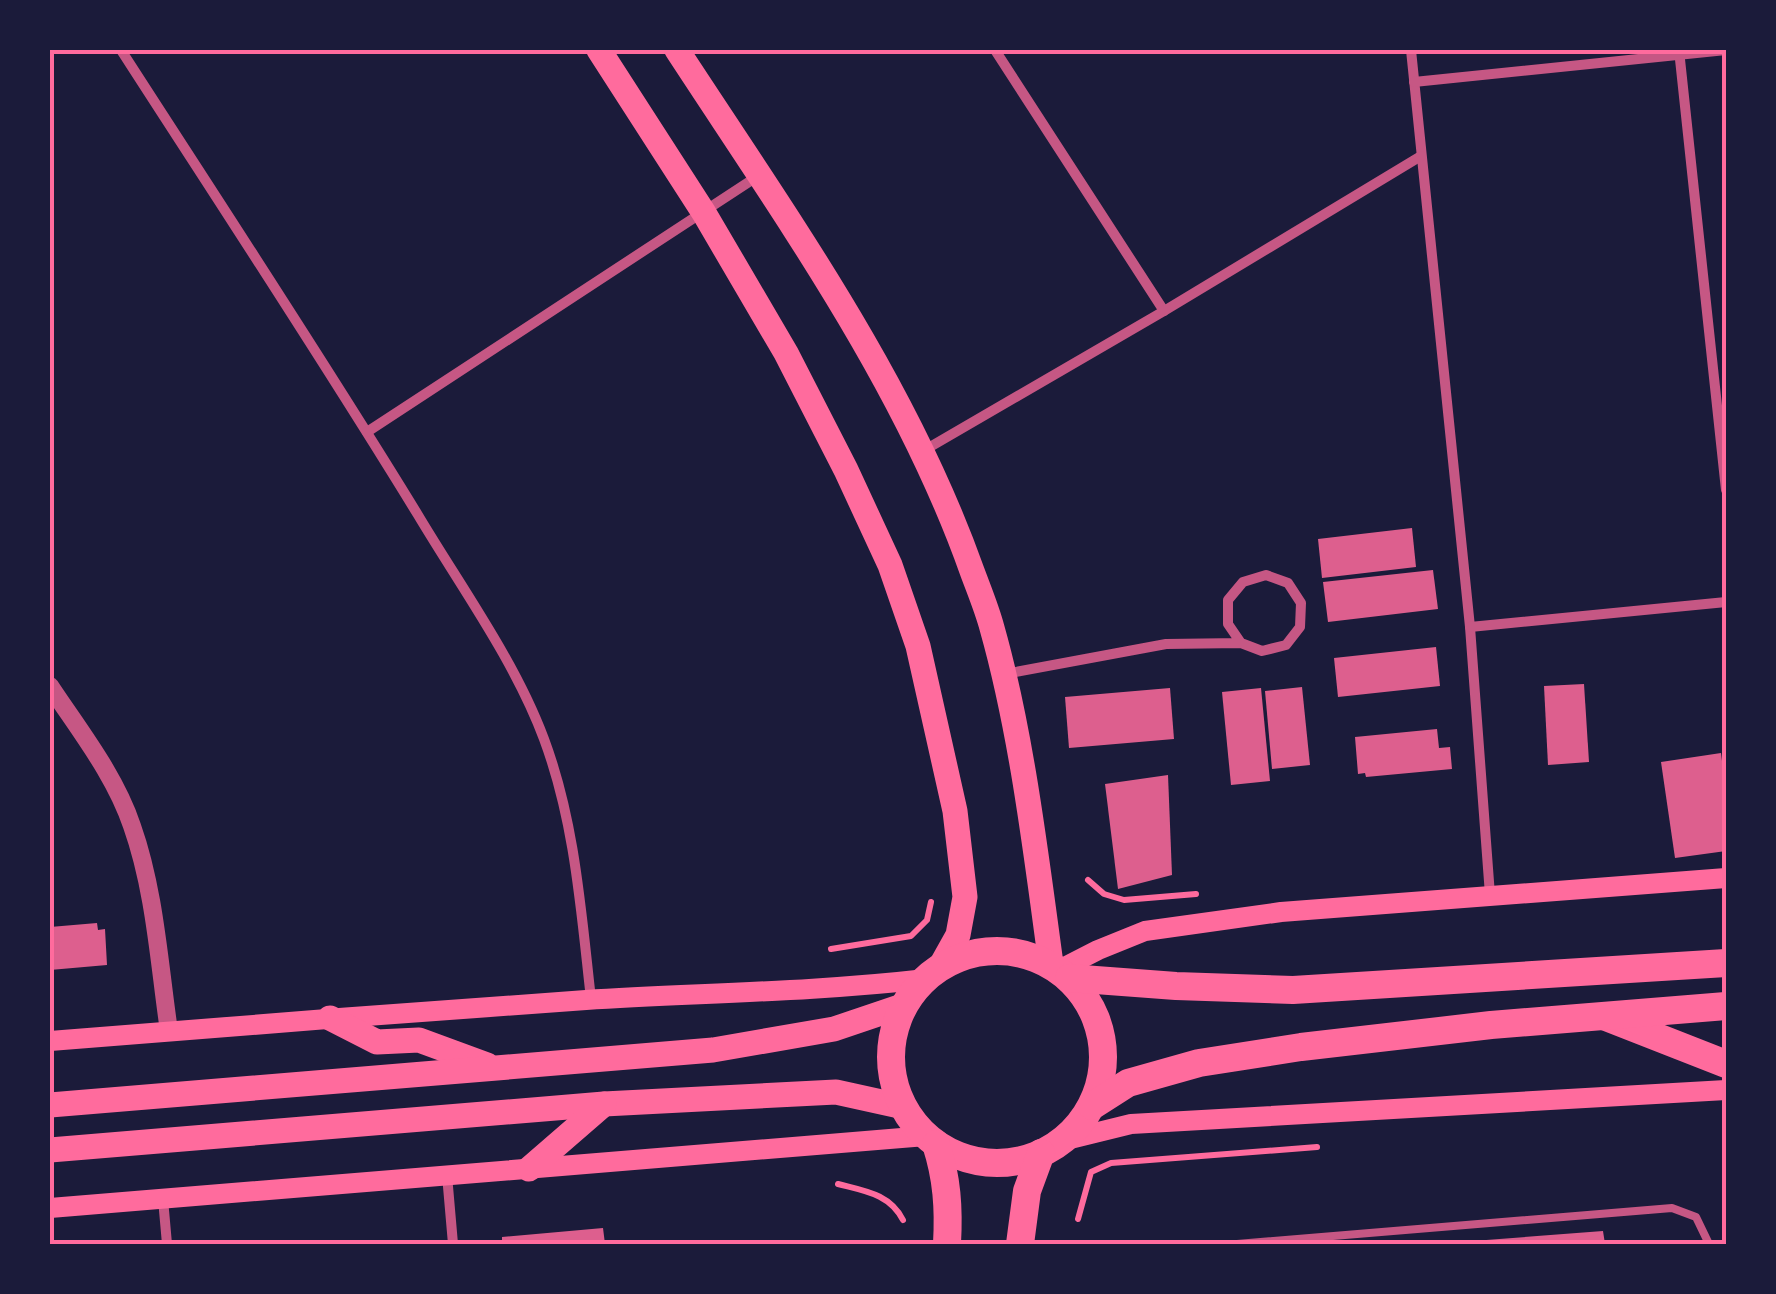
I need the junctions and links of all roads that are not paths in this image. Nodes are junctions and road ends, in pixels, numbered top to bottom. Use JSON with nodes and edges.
{"nodes":[{"id":1,"x":121,"y":50,"type":"edge"},
{"id":2,"x":599,"y":50,"type":"edge"},
{"id":3,"x":677,"y":50,"type":"edge"},
{"id":4,"x":994,"y":50,"type":"edge"},
{"id":5,"x":1411,"y":50,"type":"edge"},
{"id":6,"x":1726,"y":50,"type":"edge"},
{"id":7,"x":1680,"y":53,"type":"edge"},
{"id":8,"x":1414,"y":82,"type":"junction"},
{"id":9,"x":1421,"y":156,"type":"junction"},
{"id":10,"x":759,"y":176,"type":"junction"},
{"id":11,"x":704,"y":212,"type":"junction"},
{"id":12,"x":1164,"y":311,"type":"junction"},
{"id":13,"x":368,"y":432,"type":"junction"},
{"id":14,"x":923,"y":451,"type":"junction"},
{"id":15,"x":1726,"y":490,"type":"edge"},
{"id":16,"x":1726,"y":602,"type":"edge"},
{"id":17,"x":1470,"y":627,"type":"junction"},
{"id":18,"x":1241,"y":643,"type":"junction"},
{"id":19,"x":1003,"y":674,"type":"junction"},
{"id":20,"x":50,"y":686,"type":"edge"},
{"id":21,"x":1726,"y":878,"type":"edge"},
{"id":22,"x":1490,"y":897,"type":"junction"},
{"id":23,"x":1726,"y":963,"type":"edge"},
{"id":24,"x":1060,"y":971,"type":"junction"},
{"id":25,"x":933,"y":974,"type":"junction"},
{"id":26,"x":591,"y":1000,"type":"junction"},
{"id":27,"x":905,"y":1005,"type":"junction"},
{"id":28,"x":1726,"y":1006,"type":"edge"},
{"id":29,"x":1600,"y":1015,"type":"junction"},
{"id":30,"x":330,"y":1018,"type":"junction"},
{"id":31,"x":169,"y":1031,"type":"junction"},
{"id":32,"x":50,"y":1041,"type":"edge"},
{"id":33,"x":1726,"y":1064,"type":"edge"},
{"id":34,"x":497,"y":1068,"type":"junction"},
{"id":35,"x":1726,"y":1090,"type":"edge"},
{"id":36,"x":604,"y":1104,"type":"junction"},
{"id":37,"x":50,"y":1105,"type":"edge"},
{"id":38,"x":1092,"y":1106,"type":"junction"},
{"id":39,"x":904,"y":1108,"type":"junction"},
{"id":40,"x":931,"y":1140,"type":"junction"},
{"id":41,"x":1052,"y":1147,"type":"junction"},
{"id":42,"x":50,"y":1150,"type":"edge"},
{"id":43,"x":529,"y":1169,"type":"junction"},
{"id":44,"x":447,"y":1176,"type":"junction"},
{"id":45,"x":163,"y":1198,"type":"junction"},
{"id":46,"x":50,"y":1208,"type":"edge"},
{"id":47,"x":167,"y":1244,"type":"edge"},
{"id":48,"x":453,"y":1244,"type":"edge"},
{"id":49,"x":947,"y":1244,"type":"edge"},
{"id":50,"x":1020,"y":1244,"type":"edge"},
{"id":51,"x":1237,"y":1244,"type":"edge"},
{"id":52,"x":1709,"y":1244,"type":"edge"}],
"edges":[{"from":1,"to":13,"type":"street"},
{"from":2,"to":11,"type":"main road"},
{"from":3,"to":10,"type":"main road"},
{"from":4,"to":12,"type":"street"},
{"from":5,"to":8,"type":"street"},
{"from":6,"to":7,"type":"street"},
{"from":7,"to":8,"type":"street"},
{"from":7,"to":15,"type":"street"},
{"from":8,"to":9,"type":"street"},
{"from":9,"to":12,"type":"street"},
{"from":9,"to":17,"type":"street"},
{"from":10,"to":11,"type":"street"},
{"from":10,"to":14,"type":"main road"},
{"from":11,"to":13,"type":"street"},
{"from":11,"to":25,"type":"main road"},
{"from":12,"to":14,"type":"street"},
{"from":13,"to":26,"type":"street"},
{"from":14,"to":19,"type":"main road"},
{"from":16,"to":17,"type":"street"},
{"from":17,"to":22,"type":"street"},
{"from":18,"to":18,"type":"street"},
{"from":18,"to":19,"type":"street"},
{"from":19,"to":24,"type":"main road"},
{"from":20,"to":31,"type":"street"},
{"from":21,"to":22,"type":"main road"},
{"from":22,"to":24,"type":"main road"},
{"from":23,"to":24,"type":"highway"},
{"from":24,"to":25,"type":"highway"},
{"from":24,"to":38,"type":"highway"},
{"from":25,"to":26,"type":"main road"},
{"from":25,"to":27,"type":"highway"},
{"from":26,"to":30,"type":"main road"},
{"from":27,"to":34,"type":"main road"},
{"from":27,"to":39,"type":"highway"},
{"from":28,"to":29,"type":"highway"},
{"from":29,"to":33,"type":"highway"},
{"from":29,"to":38,"type":"highway"},
{"from":30,"to":31,"type":"main road"},
{"from":30,"to":34,"type":"main road"},
{"from":31,"to":32,"type":"main road"},
{"from":34,"to":37,"type":"main road"},
{"from":35,"to":41,"type":"main road"},
{"from":36,"to":39,"type":"main road"},
{"from":36,"to":42,"type":"main road"},
{"from":36,"to":43,"type":"main road"},
{"from":38,"to":41,"type":"highway"},
{"from":39,"to":40,"type":"highway"},
{"from":40,"to":41,"type":"highway"},
{"from":40,"to":43,"type":"main road"},
{"from":40,"to":49,"type":"highway"},
{"from":41,"to":50,"type":"highway"},
{"from":43,"to":44,"type":"main road"},
{"from":44,"to":45,"type":"main road"},
{"from":44,"to":48,"type":"street"},
{"from":45,"to":46,"type":"main road"},
{"from":45,"to":47,"type":"street"},
{"from":51,"to":52,"type":"lane"}]}
